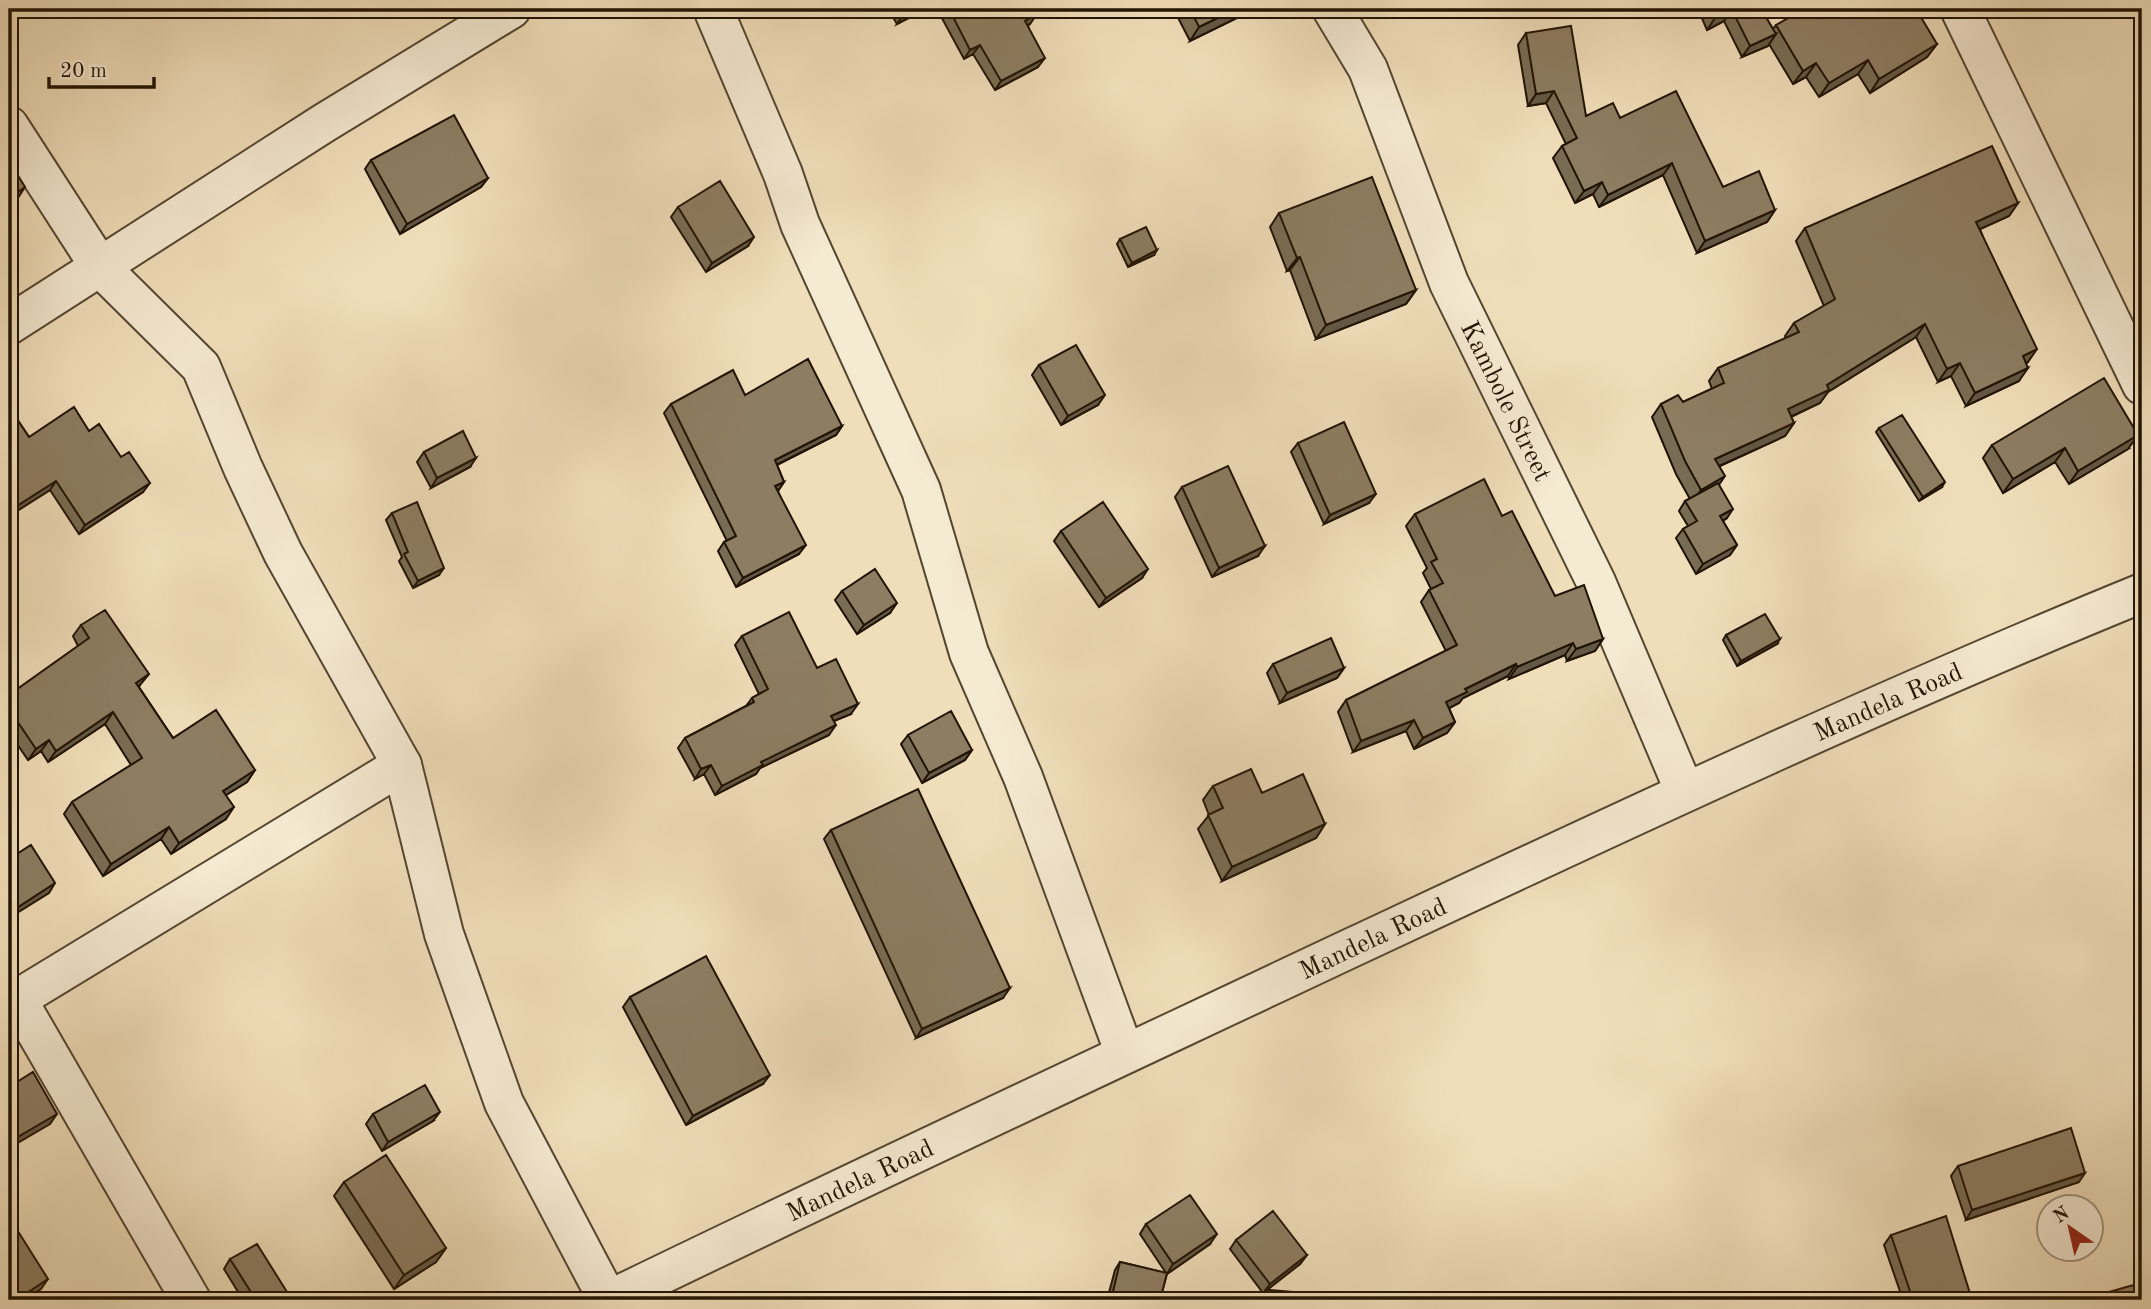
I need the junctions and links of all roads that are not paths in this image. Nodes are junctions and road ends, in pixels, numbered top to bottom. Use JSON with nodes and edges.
{"nodes":[{"id":1,"x":511,"y":9,"type":"edge"},
{"id":2,"x":713,"y":9,"type":"edge"},
{"id":3,"x":1332,"y":9,"type":"edge"},
{"id":4,"x":1960,"y":9,"type":"edge"},
{"id":5,"x":9,"y":126,"type":"edge"},
{"id":6,"x":100,"y":267,"type":"junction"},
{"id":7,"x":9,"y":325,"type":"edge"},
{"id":8,"x":2142,"y":385,"type":"edge"},
{"id":9,"x":2142,"y":593,"type":"edge"},
{"id":10,"x":402,"y":765,"type":"junction"},
{"id":11,"x":1685,"y":792,"type":"junction"},
{"id":12,"x":13,"y":1001,"type":"edge"},
{"id":13,"x":1125,"y":1054,"type":"junction"},
{"id":14,"x":191,"y":1300,"type":"edge"},
{"id":15,"x":609,"y":1300,"type":"edge"}],
"edges":[{"from":1,"to":6,"type":"street"},
{"from":2,"to":13,"type":"street"},
{"from":3,"to":11,"type":"street","name":"Kambole Street"},
{"from":4,"to":8,"type":"street"},
{"from":5,"to":6,"type":"street"},
{"from":6,"to":7,"type":"street"},
{"from":6,"to":10,"type":"street"},
{"from":9,"to":11,"type":"street","name":"Mandela Road"},
{"from":10,"to":12,"type":"street"},
{"from":10,"to":15,"type":"street"},
{"from":11,"to":13,"type":"street","name":"Mandela Road"},
{"from":12,"to":14,"type":"street"},
{"from":13,"to":15,"type":"street","name":"Mandela Road"}]}
